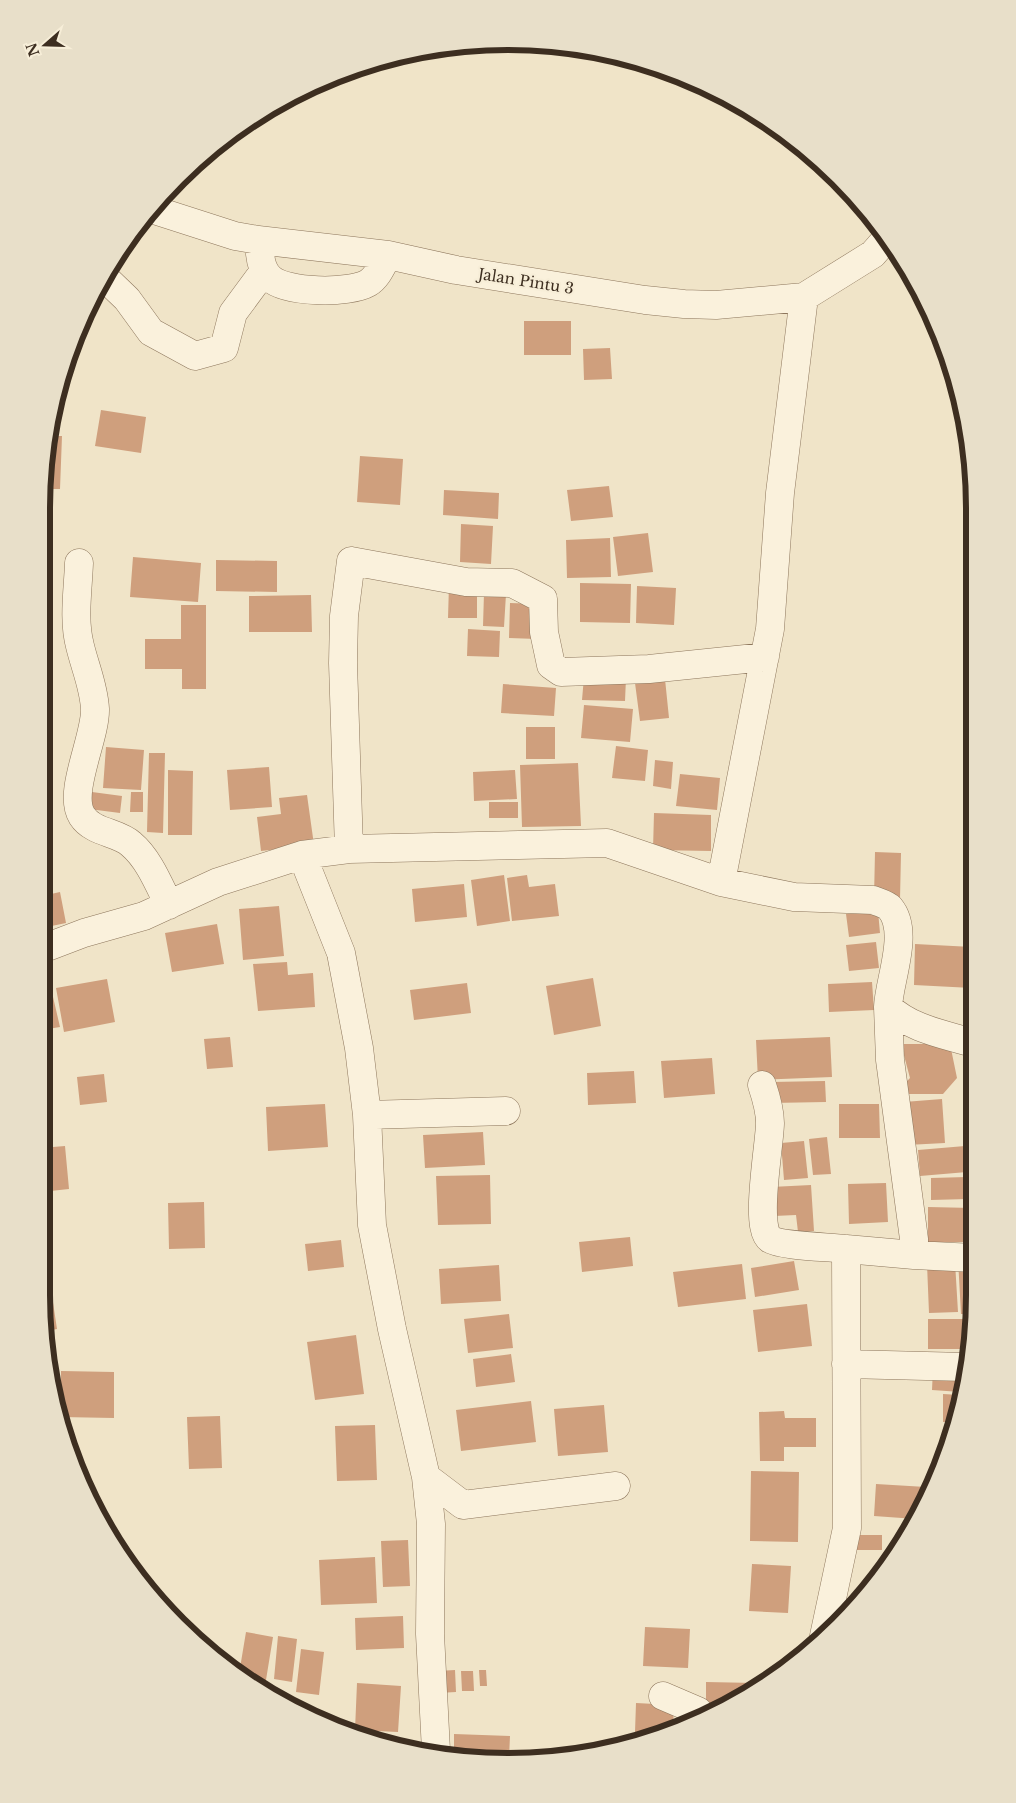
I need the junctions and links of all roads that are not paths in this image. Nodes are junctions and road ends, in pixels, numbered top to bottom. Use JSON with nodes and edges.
{"nodes":[{"id":1,"x":159,"y":212,"type":"edge"},
{"id":2,"x":258,"y":240,"type":"junction"},
{"id":3,"x":882,"y":244,"type":"edge"},
{"id":4,"x":388,"y":255,"type":"junction"},
{"id":5,"x":264,"y":271,"type":"junction"},
{"id":6,"x":109,"y":282,"type":"edge"},
{"id":7,"x":804,"y":297,"type":"junction"},
{"id":8,"x":79,"y":563,"type":"dead end"},
{"id":9,"x":765,"y":658,"type":"junction"},
{"id":10,"x":349,"y":849,"type":"junction"},
{"id":11,"x":302,"y":855,"type":"junction"},
{"id":12,"x":721,"y":882,"type":"junction"},
{"id":13,"x":169,"y":905,"type":"junction"},
{"id":14,"x":50,"y":946,"type":"edge"},
{"id":15,"x":888,"y":1007,"type":"junction"},
{"id":16,"x":966,"y":1041,"type":"edge"},
{"id":17,"x":762,"y":1085,"type":"dead end"},
{"id":18,"x":506,"y":1111,"type":"dead end"},
{"id":19,"x":367,"y":1115,"type":"junction"},
{"id":20,"x":846,"y":1249,"type":"junction"},
{"id":21,"x":914,"y":1255,"type":"junction"},
{"id":22,"x":966,"y":1258,"type":"edge"},
{"id":23,"x":846,"y":1364,"type":"junction"},
{"id":24,"x":960,"y":1367,"type":"edge"},
{"id":25,"x":426,"y":1477,"type":"junction"},
{"id":26,"x":616,"y":1486,"type":"dead end"},
{"id":27,"x":827,"y":1624,"type":"edge"},
{"id":28,"x":663,"y":1696,"type":"dead end"},
{"id":29,"x":698,"y":1711,"type":"edge"},
{"id":30,"x":436,"y":1747,"type":"edge"}],
"edges":[{"from":1,"to":2,"type":"street","name":"Jalan Pintu 3"},
{"from":2,"to":4,"type":"street","name":"Jalan Pintu 3"},
{"from":2,"to":5,"type":"street"},
{"from":3,"to":7,"type":"street","name":"Jalan Pintu 3"},
{"from":4,"to":5,"type":"street"},
{"from":4,"to":7,"type":"street","name":"Jalan Pintu 3"},
{"from":5,"to":6,"type":"street"},
{"from":7,"to":9,"type":"street"},
{"from":8,"to":13,"type":"street"},
{"from":9,"to":10,"type":"street"},
{"from":9,"to":12,"type":"street"},
{"from":10,"to":11,"type":"street"},
{"from":10,"to":12,"type":"street"},
{"from":11,"to":13,"type":"street"},
{"from":11,"to":19,"type":"street"},
{"from":12,"to":15,"type":"street"},
{"from":13,"to":14,"type":"street"},
{"from":15,"to":16,"type":"street"},
{"from":15,"to":21,"type":"street"},
{"from":17,"to":20,"type":"street"},
{"from":18,"to":19,"type":"street"},
{"from":19,"to":25,"type":"street"},
{"from":20,"to":21,"type":"street"},
{"from":20,"to":23,"type":"street"},
{"from":21,"to":22,"type":"street"},
{"from":23,"to":24,"type":"street"},
{"from":23,"to":27,"type":"street"},
{"from":25,"to":26,"type":"street"},
{"from":25,"to":30,"type":"street"},
{"from":28,"to":29,"type":"street"}]}
